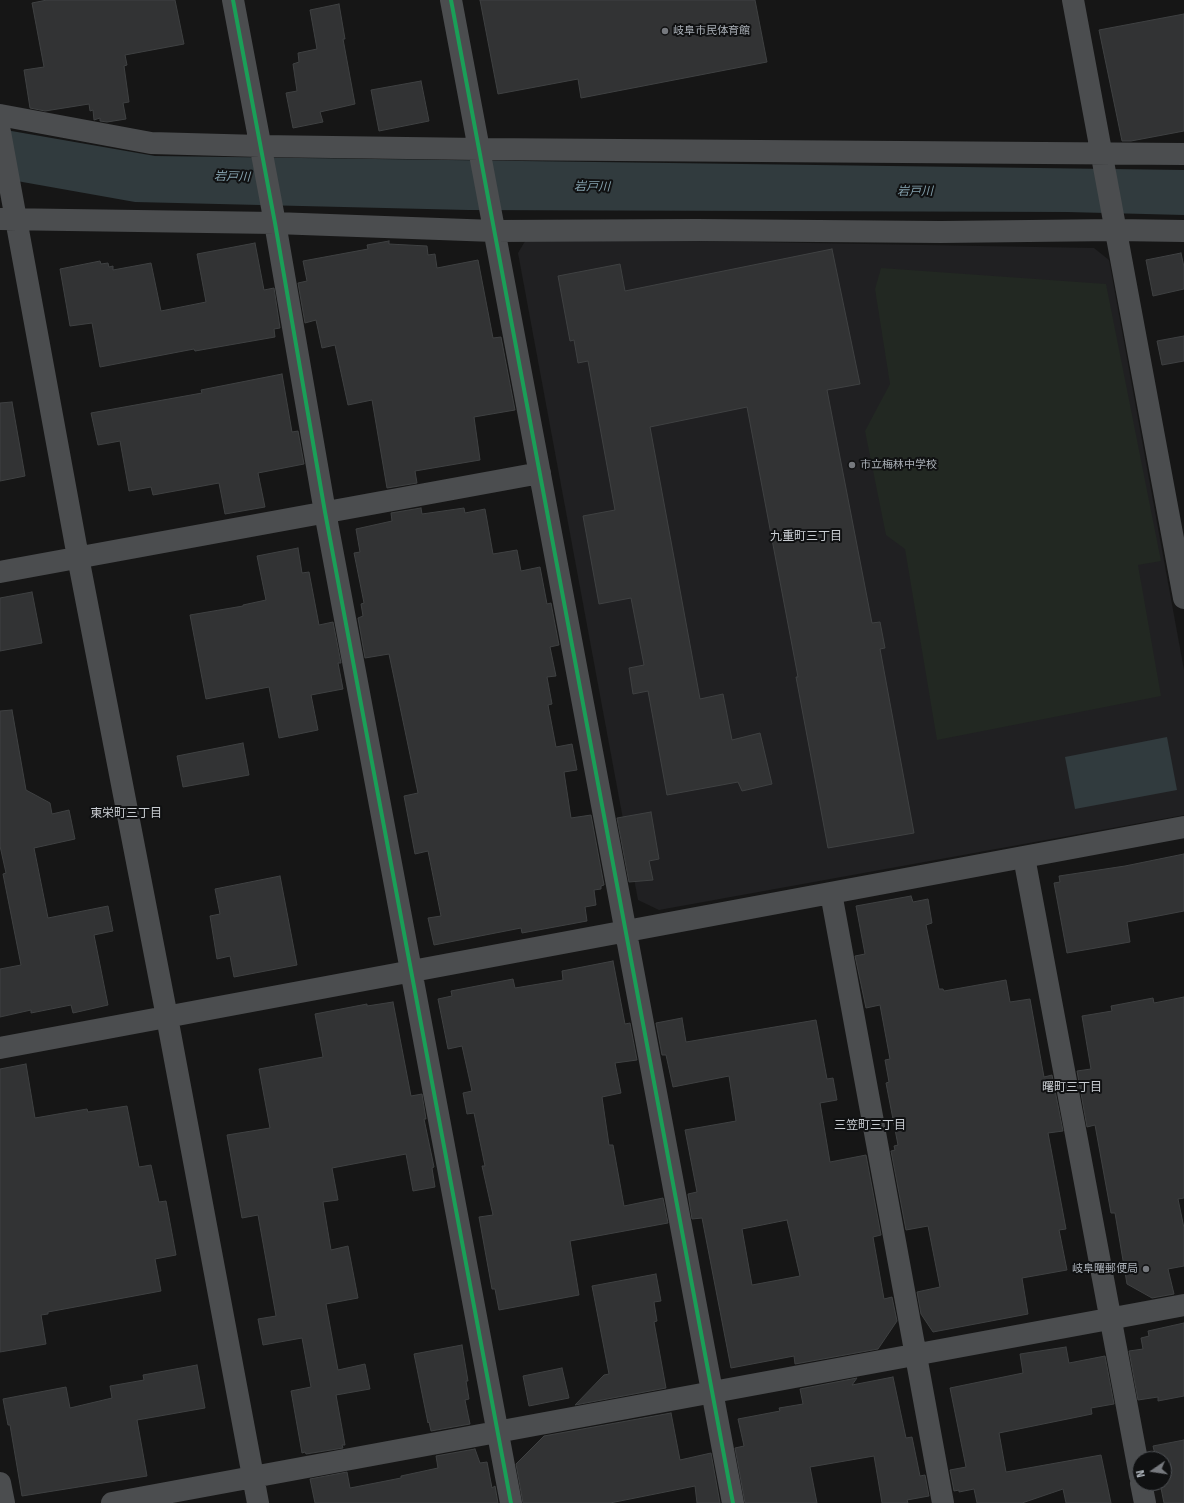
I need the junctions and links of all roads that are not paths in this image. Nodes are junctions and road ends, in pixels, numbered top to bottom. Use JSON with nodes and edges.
{"nodes":[{"id":1,"x":233,"y":0,"type":"edge"},
{"id":2,"x":450,"y":0,"type":"edge"},
{"id":3,"x":1073,"y":0,"type":"edge"},
{"id":4,"x":0,"y":115,"type":"edge"},
{"id":5,"x":0,"y":132,"type":"edge"},
{"id":6,"x":261,"y":150,"type":"junction"},
{"id":7,"x":479,"y":154,"type":"junction"},
{"id":8,"x":1184,"y":154,"type":"edge"},
{"id":9,"x":1102,"y":156,"type":"junction"},
{"id":10,"x":274,"y":218,"type":"junction"},
{"id":11,"x":8,"y":219,"type":"edge"},
{"id":12,"x":492,"y":222,"type":"junction"},
{"id":13,"x":1114,"y":223,"type":"junction"},
{"id":14,"x":1184,"y":231,"type":"edge"},
{"id":15,"x":540,"y":473,"type":"junction"},
{"id":16,"x":325,"y":512,"type":"junction"},
{"id":17,"x":78,"y":557,"type":"junction"},
{"id":18,"x":0,"y":572,"type":"edge"},
{"id":19,"x":1184,"y":598,"type":"edge"},
{"id":20,"x":1184,"y":827,"type":"edge"},
{"id":21,"x":1024,"y":857,"type":"junction"},
{"id":22,"x":831,"y":893,"type":"junction"},
{"id":23,"x":626,"y":931,"type":"junction"},
{"id":24,"x":411,"y":971,"type":"junction"},
{"id":25,"x":167,"y":1017,"type":"junction"},
{"id":26,"x":0,"y":1048,"type":"edge"},
{"id":27,"x":1184,"y":1305,"type":"edge"},
{"id":28,"x":1111,"y":1319,"type":"junction"},
{"id":29,"x":916,"y":1354,"type":"junction"},
{"id":30,"x":712,"y":1392,"type":"junction"},
{"id":31,"x":498,"y":1432,"type":"junction"},
{"id":32,"x":1135,"y":1451,"type":"edge"},
{"id":33,"x":253,"y":1477,"type":"junction"},
{"id":34,"x":0,"y":1483,"type":"edge"},
{"id":35,"x":1143,"y":1491,"type":"edge"},
{"id":36,"x":4,"y":1503,"type":"edge"},
{"id":37,"x":112,"y":1503,"type":"edge"},
{"id":38,"x":258,"y":1503,"type":"edge"},
{"id":39,"x":511,"y":1503,"type":"edge"},
{"id":40,"x":733,"y":1503,"type":"edge"},
{"id":41,"x":943,"y":1503,"type":"edge"},
{"id":42,"x":1145,"y":1503,"type":"edge"}],
"edges":[{"from":1,"to":6,"type":"street"},
{"from":2,"to":7,"type":"street"},
{"from":3,"to":9,"type":"street"},
{"from":4,"to":6,"type":"street"},
{"from":5,"to":11,"type":"street"},
{"from":6,"to":7,"type":"street"},
{"from":6,"to":10,"type":"street"},
{"from":7,"to":9,"type":"street"},
{"from":7,"to":12,"type":"street"},
{"from":8,"to":9,"type":"street"},
{"from":9,"to":13,"type":"street"},
{"from":10,"to":11,"type":"street"},
{"from":10,"to":12,"type":"street"},
{"from":10,"to":16,"type":"street"},
{"from":11,"to":17,"type":"street"},
{"from":12,"to":13,"type":"street"},
{"from":12,"to":15,"type":"street"},
{"from":13,"to":14,"type":"street"},
{"from":13,"to":19,"type":"street"},
{"from":15,"to":16,"type":"street"},
{"from":15,"to":23,"type":"street"},
{"from":16,"to":17,"type":"street"},
{"from":16,"to":24,"type":"street"},
{"from":17,"to":18,"type":"street"},
{"from":17,"to":25,"type":"street"},
{"from":20,"to":21,"type":"street"},
{"from":21,"to":22,"type":"street"},
{"from":21,"to":28,"type":"street"},
{"from":22,"to":23,"type":"street"},
{"from":22,"to":29,"type":"street"},
{"from":23,"to":24,"type":"street"},
{"from":23,"to":30,"type":"street"},
{"from":24,"to":25,"type":"street"},
{"from":24,"to":31,"type":"street"},
{"from":25,"to":26,"type":"street"},
{"from":25,"to":33,"type":"street"},
{"from":27,"to":28,"type":"street"},
{"from":28,"to":29,"type":"street"},
{"from":28,"to":32,"type":"street"},
{"from":29,"to":30,"type":"street"},
{"from":29,"to":41,"type":"street"},
{"from":30,"to":31,"type":"street"},
{"from":30,"to":40,"type":"street"},
{"from":31,"to":33,"type":"street"},
{"from":31,"to":39,"type":"street"},
{"from":33,"to":37,"type":"street"},
{"from":33,"to":38,"type":"street"},
{"from":34,"to":36,"type":"street"},
{"from":35,"to":42,"type":"street"}]}
